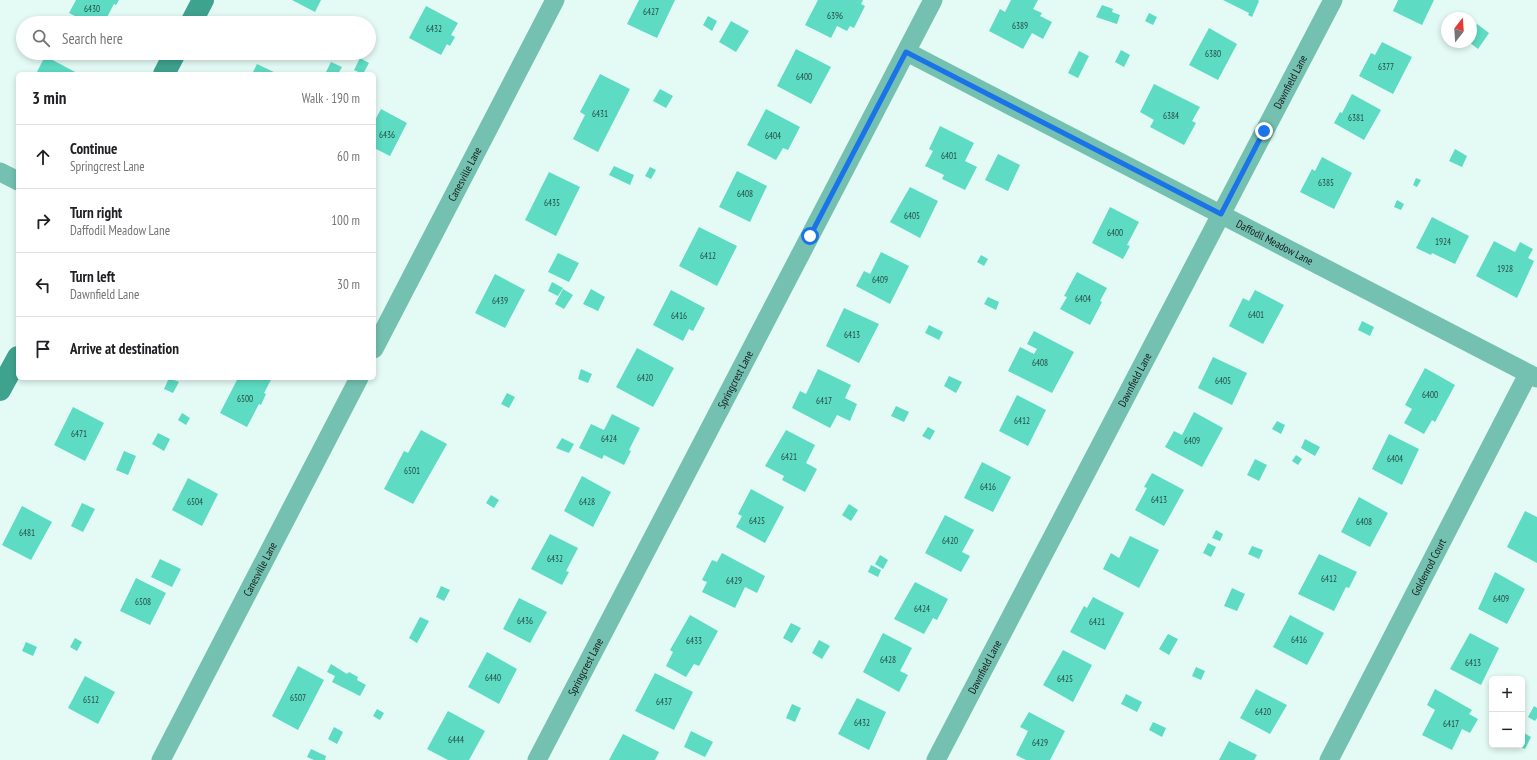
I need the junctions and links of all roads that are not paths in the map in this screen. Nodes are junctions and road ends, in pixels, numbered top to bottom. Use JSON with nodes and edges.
{"nodes":[{"id":1,"x":203,"y":0,"type":"edge"},
{"id":2,"x":555,"y":0,"type":"edge"},
{"id":3,"x":934,"y":0,"type":"edge"},
{"id":4,"x":1333,"y":0,"type":"edge"},
{"id":5,"x":195,"y":16,"type":"edge"},
{"id":6,"x":906,"y":52,"type":"junction"},
{"id":7,"x":171,"y":60,"type":"edge"},
{"id":8,"x":165,"y":72,"type":"edge"},
{"id":9,"x":0,"y":172,"type":"edge"},
{"id":10,"x":16,"y":180,"type":"edge"},
{"id":11,"x":1221,"y":214,"type":"junction"},
{"id":12,"x":376,"y":345,"type":"edge"},
{"id":13,"x":16,"y":361,"type":"edge"},
{"id":14,"x":1532,"y":376,"type":"edge"},
{"id":15,"x":358,"y":380,"type":"edge"},
{"id":16,"x":0,"y":390,"type":"edge"},
{"id":17,"x":161,"y":760,"type":"edge"},
{"id":18,"x":538,"y":760,"type":"edge"},
{"id":19,"x":936,"y":760,"type":"edge"},
{"id":20,"x":1329,"y":760,"type":"edge"}],
"edges":[{"from":1,"to":5,"type":"street"},
{"from":2,"to":12,"type":"street","name":"Canesville Lane"},
{"from":3,"to":6,"type":"street","name":"Springcrest Lane"},
{"from":4,"to":11,"type":"street","name":"Dawnfield Lane"},
{"from":6,"to":11,"type":"street","name":"Daffodil Meadow Lane"},
{"from":6,"to":18,"type":"street","name":"Springcrest Lane"},
{"from":7,"to":8,"type":"street"},
{"from":9,"to":10,"type":"street"},
{"from":11,"to":14,"type":"street","name":"Daffodil Meadow Lane"},
{"from":11,"to":19,"type":"street","name":"Dawnfield Lane"},
{"from":13,"to":16,"type":"street"},
{"from":14,"to":20,"type":"street","name":"Goldenrod Court"},
{"from":15,"to":17,"type":"street","name":"Canesville Lane"}]}
